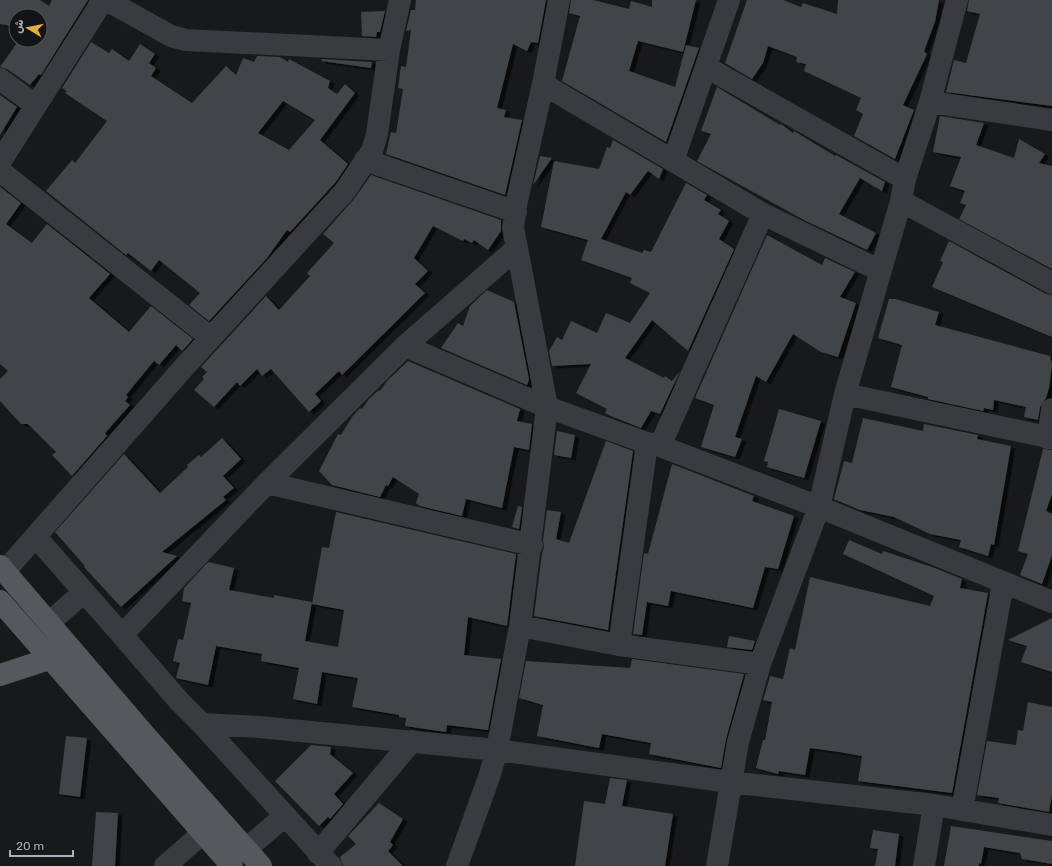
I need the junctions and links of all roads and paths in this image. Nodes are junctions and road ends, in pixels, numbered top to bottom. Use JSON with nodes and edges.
{"nodes":[{"id":1,"x":103,"y":0,"type":"edge"},
{"id":2,"x":106,"y":0,"type":"edge"},
{"id":3,"x":400,"y":0,"type":"edge"},
{"id":4,"x":559,"y":0,"type":"edge"},
{"id":5,"x":729,"y":0,"type":"edge"},
{"id":6,"x":957,"y":0,"type":"edge"},
{"id":7,"x":389,"y":50,"type":"junction"},
{"id":8,"x":706,"y":67,"type":"junction"},
{"id":9,"x":0,"y":79,"type":"edge"},
{"id":10,"x":543,"y":84,"type":"junction"},
{"id":11,"x":930,"y":102,"type":"junction"},
{"id":12,"x":35,"y":105,"type":"junction"},
{"id":13,"x":1052,"y":120,"type":"edge"},
{"id":14,"x":365,"y":160,"type":"junction"},
{"id":15,"x":673,"y":161,"type":"junction"},
{"id":16,"x":0,"y":162,"type":"edge"},
{"id":17,"x":0,"y":171,"type":"edge"},
{"id":18,"x":905,"y":179,"type":"junction"},
{"id":19,"x":901,"y":201,"type":"junction"},
{"id":20,"x":516,"y":212,"type":"junction"},
{"id":21,"x":763,"y":214,"type":"junction"},
{"id":22,"x":517,"y":248,"type":"junction"},
{"id":23,"x":881,"y":272,"type":"junction"},
{"id":24,"x":1052,"y":283,"type":"edge"},
{"id":25,"x":211,"y":338,"type":"junction"},
{"id":26,"x":405,"y":346,"type":"junction"},
{"id":27,"x":845,"y":394,"type":"junction"},
{"id":28,"x":547,"y":407,"type":"junction"},
{"id":29,"x":1052,"y":409,"type":"edge"},
{"id":30,"x":1050,"y":438,"type":"edge"},
{"id":31,"x":654,"y":445,"type":"junction"},
{"id":32,"x":267,"y":483,"type":"junction"},
{"id":33,"x":819,"y":507,"type":"junction"},
{"id":34,"x":36,"y":537,"type":"junction"},
{"id":35,"x":532,"y":545,"type":"junction"},
{"id":36,"x":2,"y":568,"type":"edge"},
{"id":37,"x":1003,"y":583,"type":"junction"},
{"id":38,"x":84,"y":592,"type":"junction"},
{"id":39,"x":0,"y":601,"type":"edge"},
{"id":40,"x":1052,"y":602,"type":"edge"},
{"id":41,"x":50,"y":622,"type":"junction"},
{"id":42,"x":520,"y":626,"type":"junction"},
{"id":43,"x":122,"y":635,"type":"junction"},
{"id":44,"x":619,"y":645,"type":"junction"},
{"id":45,"x":49,"y":658,"type":"junction"},
{"id":46,"x":760,"y":664,"type":"junction"},
{"id":47,"x":0,"y":674,"type":"edge"},
{"id":48,"x":202,"y":724,"type":"junction"},
{"id":49,"x":412,"y":741,"type":"junction"},
{"id":50,"x":497,"y":750,"type":"junction"},
{"id":51,"x":730,"y":782,"type":"junction"},
{"id":52,"x":934,"y":805,"type":"junction"},
{"id":53,"x":962,"y":810,"type":"junction"},
{"id":54,"x":285,"y":816,"type":"junction"},
{"id":55,"x":1052,"y":825,"type":"edge"},
{"id":56,"x":203,"y":833,"type":"junction"},
{"id":57,"x":246,"y":849,"type":"junction"},
{"id":58,"x":324,"y":859,"type":"edge"},
{"id":59,"x":165,"y":866,"type":"edge"},
{"id":60,"x":232,"y":866,"type":"edge"},
{"id":61,"x":261,"y":866,"type":"edge"},
{"id":62,"x":457,"y":866,"type":"edge"},
{"id":63,"x":717,"y":866,"type":"edge"},
{"id":64,"x":924,"y":866,"type":"edge"}],
"edges":[{"from":1,"to":12,"type":"street"},
{"from":2,"to":7,"type":"street"},
{"from":3,"to":7,"type":"street"},
{"from":4,"to":10,"type":"street"},
{"from":5,"to":8,"type":"street"},
{"from":6,"to":11,"type":"street"},
{"from":7,"to":14,"type":"street"},
{"from":8,"to":15,"type":"street"},
{"from":8,"to":18,"type":"street"},
{"from":9,"to":12,"type":"street"},
{"from":10,"to":15,"type":"street"},
{"from":10,"to":20,"type":"street"},
{"from":11,"to":13,"type":"street"},
{"from":11,"to":18,"type":"street"},
{"from":12,"to":16,"type":"street"},
{"from":14,"to":20,"type":"street"},
{"from":14,"to":25,"type":"street"},
{"from":15,"to":21,"type":"street"},
{"from":17,"to":25,"type":"street"},
{"from":18,"to":19,"type":"street"},
{"from":19,"to":23,"type":"street"},
{"from":19,"to":24,"type":"street"},
{"from":20,"to":22,"type":"street"},
{"from":21,"to":23,"type":"street"},
{"from":21,"to":31,"type":"street"},
{"from":22,"to":26,"type":"street"},
{"from":22,"to":28,"type":"street"},
{"from":23,"to":27,"type":"street"},
{"from":25,"to":34,"type":"street"},
{"from":26,"to":28,"type":"street"},
{"from":26,"to":32,"type":"street"},
{"from":27,"to":30,"type":"street"},
{"from":27,"to":33,"type":"street"},
{"from":28,"to":31,"type":"street"},
{"from":28,"to":35,"type":"street"},
{"from":29,"to":30,"type":"street"},
{"from":31,"to":33,"type":"street"},
{"from":31,"to":44,"type":"street"},
{"from":32,"to":35,"type":"street"},
{"from":32,"to":43,"type":"street"},
{"from":33,"to":37,"type":"street"},
{"from":33,"to":46,"type":"street"},
{"from":34,"to":36,"type":"street"},
{"from":34,"to":38,"type":"street"},
{"from":35,"to":42,"type":"street"},
{"from":36,"to":41,"type":"main road"},
{"from":37,"to":40,"type":"street"},
{"from":37,"to":53,"type":"street"},
{"from":38,"to":41,"type":"street"},
{"from":38,"to":43,"type":"street"},
{"from":39,"to":45,"type":"main road"},
{"from":41,"to":57,"type":"main road"},
{"from":42,"to":44,"type":"street"},
{"from":42,"to":50,"type":"street"},
{"from":43,"to":48,"type":"street"},
{"from":44,"to":46,"type":"street"},
{"from":45,"to":47,"type":"main road"},
{"from":45,"to":56,"type":"main road"},
{"from":46,"to":51,"type":"street"},
{"from":48,"to":49,"type":"street"},
{"from":48,"to":54,"type":"street"},
{"from":49,"to":50,"type":"street"},
{"from":49,"to":58,"type":"street"},
{"from":50,"to":51,"type":"street"},
{"from":50,"to":62,"type":"street"},
{"from":51,"to":52,"type":"street"},
{"from":51,"to":63,"type":"street"},
{"from":52,"to":53,"type":"street"},
{"from":52,"to":64,"type":"street"},
{"from":53,"to":55,"type":"street"},
{"from":54,"to":57,"type":"street"},
{"from":54,"to":58,"type":"street"},
{"from":56,"to":59,"type":"street"},
{"from":56,"to":60,"type":"main road"},
{"from":57,"to":61,"type":"main road"}]}
